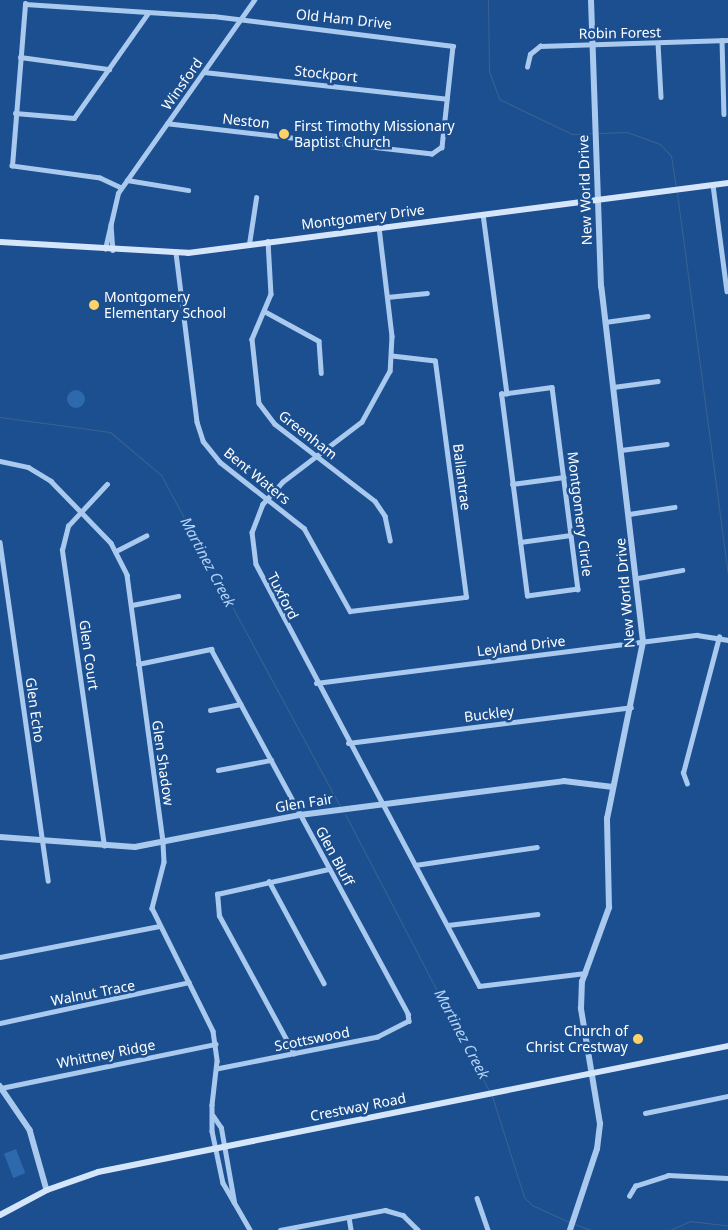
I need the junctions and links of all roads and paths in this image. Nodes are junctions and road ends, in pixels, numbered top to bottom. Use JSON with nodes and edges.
{"nodes":[{"id":1,"x":254,"y":0,"type":"edge"},
{"id":2,"x":591,"y":0,"type":"edge"},
{"id":3,"x":148,"y":13,"type":"junction"},
{"id":4,"x":240,"y":19,"type":"junction"},
{"id":5,"x":722,"y":40,"type":"junction"},
{"id":6,"x":728,"y":40,"type":"edge"},
{"id":7,"x":658,"y":43,"type":"junction"},
{"id":8,"x":593,"y":45,"type":"junction"},
{"id":9,"x":20,"y":57,"type":"junction"},
{"id":10,"x":527,"y":67,"type":"dead end"},
{"id":11,"x":109,"y":69,"type":"junction"},
{"id":12,"x":204,"y":72,"type":"junction"},
{"id":13,"x":661,"y":97,"type":"dead end"},
{"id":14,"x":447,"y":99,"type":"junction"},
{"id":15,"x":15,"y":113,"type":"junction"},
{"id":16,"x":724,"y":114,"type":"dead end"},
{"id":17,"x":168,"y":124,"type":"junction"},
{"id":18,"x":127,"y":180,"type":"junction"},
{"id":19,"x":728,"y":183,"type":"edge"},
{"id":20,"x":714,"y":185,"type":"junction"},
{"id":21,"x":121,"y":188,"type":"junction"},
{"id":22,"x":188,"y":190,"type":"dead end"},
{"id":23,"x":256,"y":198,"type":"dead end"},
{"id":24,"x":598,"y":200,"type":"junction"},
{"id":25,"x":483,"y":214,"type":"junction"},
{"id":26,"x":110,"y":222,"type":"junction"},
{"id":27,"x":379,"y":227,"type":"junction"},
{"id":28,"x":268,"y":241,"type":"junction"},
{"id":29,"x":0,"y":242,"type":"edge"},
{"id":30,"x":249,"y":244,"type":"junction"},
{"id":31,"x":105,"y":249,"type":"junction"},
{"id":32,"x":113,"y":250,"type":"junction"},
{"id":33,"x":176,"y":253,"type":"junction"},
{"id":34,"x":727,"y":291,"type":"edge"},
{"id":35,"x":427,"y":293,"type":"dead end"},
{"id":36,"x":387,"y":297,"type":"junction"},
{"id":37,"x":266,"y":312,"type":"junction"},
{"id":38,"x":648,"y":316,"type":"dead end"},
{"id":39,"x":605,"y":322,"type":"junction"},
{"id":40,"x":392,"y":356,"type":"junction"},
{"id":41,"x":320,"y":373,"type":"dead end"},
{"id":42,"x":658,"y":381,"type":"dead end"},
{"id":43,"x":614,"y":386,"type":"junction"},
{"id":44,"x":507,"y":393,"type":"junction"},
{"id":45,"x":667,"y":444,"type":"dead end"},
{"id":46,"x":621,"y":450,"type":"junction"},
{"id":47,"x":317,"y":457,"type":"junction"},
{"id":48,"x":0,"y":461,"type":"edge"},
{"id":49,"x":564,"y":477,"type":"junction"},
{"id":50,"x":107,"y":484,"type":"dead end"},
{"id":51,"x":512,"y":484,"type":"junction"},
{"id":52,"x":267,"y":498,"type":"junction"},
{"id":53,"x":674,"y":508,"type":"dead end"},
{"id":54,"x":80,"y":511,"type":"junction"},
{"id":55,"x":629,"y":514,"type":"junction"},
{"id":56,"x":146,"y":536,"type":"dead end"},
{"id":57,"x":571,"y":536,"type":"junction"},
{"id":58,"x":390,"y":540,"type":"dead end"},
{"id":59,"x":0,"y":542,"type":"edge"},
{"id":60,"x":520,"y":542,"type":"junction"},
{"id":61,"x":116,"y":551,"type":"junction"},
{"id":62,"x":682,"y":570,"type":"dead end"},
{"id":63,"x":638,"y":578,"type":"junction"},
{"id":64,"x":178,"y":596,"type":"dead end"},
{"id":65,"x":132,"y":605,"type":"junction"},
{"id":66,"x":350,"y":611,"type":"joint"},
{"id":67,"x":719,"y":637,"type":"junction"},
{"id":68,"x":728,"y":640,"type":"edge"},
{"id":69,"x":643,"y":642,"type":"junction"},
{"id":70,"x":138,"y":664,"type":"junction"},
{"id":71,"x":316,"y":683,"type":"junction"},
{"id":72,"x":240,"y":704,"type":"junction"},
{"id":73,"x":633,"y":707,"type":"junction"},
{"id":74,"x":210,"y":710,"type":"dead end"},
{"id":75,"x":348,"y":744,"type":"junction"},
{"id":76,"x":270,"y":760,"type":"junction"},
{"id":77,"x":218,"y":770,"type":"dead end"},
{"id":78,"x":688,"y":784,"type":"dead end"},
{"id":79,"x":613,"y":787,"type":"junction"},
{"id":80,"x":382,"y":805,"type":"junction"},
{"id":81,"x":300,"y":815,"type":"junction"},
{"id":82,"x":0,"y":837,"type":"edge"},
{"id":83,"x":42,"y":840,"type":"junction"},
{"id":84,"x":163,"y":843,"type":"junction"},
{"id":85,"x":104,"y":846,"type":"junction"},
{"id":86,"x":537,"y":847,"type":"dead end"},
{"id":87,"x":415,"y":865,"type":"junction"},
{"id":88,"x":329,"y":869,"type":"junction"},
{"id":89,"x":48,"y":881,"type":"dead end"},
{"id":90,"x":269,"y":881,"type":"junction"},
{"id":91,"x":537,"y":914,"type":"dead end"},
{"id":92,"x":448,"y":925,"type":"junction"},
{"id":93,"x":159,"y":926,"type":"junction"},
{"id":94,"x":0,"y":958,"type":"edge"},
{"id":95,"x":584,"y":973,"type":"junction"},
{"id":96,"x":190,"y":982,"type":"junction"},
{"id":97,"x":324,"y":984,"type":"dead end"},
{"id":98,"x":409,"y":1022,"type":"joint"},
{"id":99,"x":0,"y":1023,"type":"edge"},
{"id":100,"x":216,"y":1044,"type":"junction"},
{"id":101,"x":728,"y":1046,"type":"edge"},
{"id":102,"x":294,"y":1054,"type":"junction"},
{"id":103,"x":216,"y":1069,"type":"junction"},
{"id":104,"x":593,"y":1073,"type":"junction"},
{"id":105,"x":0,"y":1087,"type":"edge"},
{"id":106,"x":728,"y":1096,"type":"edge"},
{"id":107,"x":645,"y":1113,"type":"dead end"},
{"id":108,"x":213,"y":1116,"type":"junction"},
{"id":109,"x":225,"y":1147,"type":"junction"},
{"id":110,"x":215,"y":1149,"type":"junction"},
{"id":111,"x":229,"y":1170,"type":"junction"},
{"id":112,"x":220,"y":1172,"type":"junction"},
{"id":113,"x":728,"y":1178,"type":"edge"},
{"id":114,"x":47,"y":1190,"type":"junction"},
{"id":115,"x":629,"y":1196,"type":"dead end"},
{"id":116,"x":477,"y":1198,"type":"dead end"},
{"id":117,"x":234,"y":1202,"type":"junction"},
{"id":118,"x":0,"y":1215,"type":"edge"},
{"id":119,"x":349,"y":1217,"type":"junction"},
{"id":120,"x":250,"y":1230,"type":"edge"},
{"id":121,"x":280,"y":1230,"type":"edge"},
{"id":122,"x":351,"y":1230,"type":"edge"},
{"id":123,"x":418,"y":1230,"type":"edge"},
{"id":124,"x":488,"y":1230,"type":"edge"},
{"id":125,"x":570,"y":1230,"type":"edge"}],
"edges":[{"from":1,"to":4,"type":"street","name":"Winsford"},
{"from":2,"to":8,"type":"street","name":"New World Drive"},
{"from":3,"to":4,"type":"street","name":"Old Ham Drive"},
{"from":3,"to":9,"type":"street","name":"Old Ham Drive"},
{"from":3,"to":11,"type":"street"},
{"from":4,"to":12,"type":"street","name":"Winsford"},
{"from":4,"to":14,"type":"street","name":"Old Ham Drive"},
{"from":5,"to":6,"type":"street","name":"Robin Forest"},
{"from":5,"to":7,"type":"street","name":"Robin Forest"},
{"from":5,"to":16,"type":"street"},
{"from":7,"to":8,"type":"street","name":"Robin Forest"},
{"from":7,"to":13,"type":"street"},
{"from":8,"to":10,"type":"street","name":"Robin Forest"},
{"from":8,"to":24,"type":"street","name":"New World Drive"},
{"from":9,"to":11,"type":"street"},
{"from":9,"to":15,"type":"street"},
{"from":11,"to":15,"type":"street"},
{"from":12,"to":14,"type":"street","name":"Stockport"},
{"from":12,"to":17,"type":"street","name":"Winsford"},
{"from":14,"to":17,"type":"street","name":"Neston"},
{"from":15,"to":21,"type":"street"},
{"from":17,"to":18,"type":"street","name":"Winsford"},
{"from":18,"to":21,"type":"street","name":"Winsford"},
{"from":18,"to":22,"type":"street"},
{"from":19,"to":20,"type":"main road","name":"Montgomery Drive"},
{"from":20,"to":24,"type":"main road","name":"Montgomery Drive"},
{"from":20,"to":34,"type":"street"},
{"from":21,"to":26,"type":"street"},
{"from":23,"to":30,"type":"street"},
{"from":24,"to":25,"type":"main road","name":"Montgomery Drive"},
{"from":24,"to":39,"type":"street","name":"New World Drive"},
{"from":25,"to":27,"type":"main road","name":"Montgomery Drive"},
{"from":25,"to":44,"type":"street"},
{"from":26,"to":31,"type":"street"},
{"from":26,"to":32,"type":"street"},
{"from":27,"to":28,"type":"main road","name":"Montgomery Drive"},
{"from":27,"to":36,"type":"street","name":"Tuxford"},
{"from":28,"to":30,"type":"main road","name":"Montgomery Drive"},
{"from":28,"to":37,"type":"street","name":"Greenham"},
{"from":29,"to":31,"type":"main road","name":"Montgomery Drive"},
{"from":30,"to":33,"type":"main road","name":"Montgomery Drive"},
{"from":31,"to":32,"type":"main road","name":"Montgomery Drive"},
{"from":32,"to":33,"type":"main road","name":"Montgomery Drive"},
{"from":33,"to":52,"type":"street","name":"Bent Waters"},
{"from":35,"to":36,"type":"street"},
{"from":36,"to":40,"type":"street","name":"Tuxford"},
{"from":37,"to":41,"type":"street"},
{"from":37,"to":47,"type":"street","name":"Greenham"},
{"from":38,"to":39,"type":"street"},
{"from":39,"to":43,"type":"street","name":"New World Drive"},
{"from":40,"to":47,"type":"street","name":"Tuxford"},
{"from":40,"to":66,"type":"street","name":"Ballantrae"},
{"from":42,"to":43,"type":"street"},
{"from":43,"to":46,"type":"street","name":"New World Drive"},
{"from":44,"to":49,"type":"street","name":"Montgomery Circle"},
{"from":44,"to":51,"type":"street","name":"Montgomery Circle"},
{"from":45,"to":46,"type":"street"},
{"from":46,"to":55,"type":"street","name":"New World Drive"},
{"from":47,"to":52,"type":"street","name":"Tuxford"},
{"from":47,"to":58,"type":"street","name":"Greenham"},
{"from":48,"to":54,"type":"street","name":"Glen Shadow"},
{"from":49,"to":51,"type":"street"},
{"from":49,"to":57,"type":"street","name":"Montgomery Circle"},
{"from":50,"to":54,"type":"street","name":"Glen Court"},
{"from":51,"to":60,"type":"street","name":"Montgomery Circle"},
{"from":52,"to":66,"type":"street","name":"Bent Waters"},
{"from":52,"to":71,"type":"street","name":"Tuxford"},
{"from":53,"to":55,"type":"street"},
{"from":54,"to":61,"type":"street","name":"Glen Shadow"},
{"from":54,"to":85,"type":"street","name":"Glen Court"},
{"from":55,"to":63,"type":"street","name":"New World Drive"},
{"from":56,"to":61,"type":"street"},
{"from":57,"to":60,"type":"street"},
{"from":57,"to":60,"type":"street","name":"Montgomery Circle"},
{"from":59,"to":83,"type":"street","name":"Glen Echo"},
{"from":61,"to":65,"type":"street","name":"Glen Shadow"},
{"from":62,"to":63,"type":"street"},
{"from":63,"to":69,"type":"street","name":"New World Drive"},
{"from":64,"to":65,"type":"street"},
{"from":65,"to":70,"type":"street","name":"Glen Shadow"},
{"from":67,"to":68,"type":"street","name":"Leyland Drive"},
{"from":67,"to":69,"type":"street","name":"Leyland Drive"},
{"from":67,"to":78,"type":"street"},
{"from":69,"to":71,"type":"street","name":"Leyland Drive"},
{"from":69,"to":73,"type":"street","name":"New World Drive"},
{"from":70,"to":72,"type":"street","name":"Glen Bluff"},
{"from":70,"to":84,"type":"street","name":"Glen Shadow"},
{"from":71,"to":75,"type":"street","name":"Tuxford"},
{"from":72,"to":74,"type":"street"},
{"from":72,"to":76,"type":"street","name":"Glen Bluff"},
{"from":73,"to":75,"type":"street","name":"Buckley"},
{"from":73,"to":79,"type":"street","name":"New World Drive"},
{"from":75,"to":80,"type":"street","name":"Tuxford"},
{"from":76,"to":77,"type":"street"},
{"from":76,"to":81,"type":"street","name":"Glen Bluff"},
{"from":79,"to":80,"type":"street","name":"Glen Fair"},
{"from":79,"to":95,"type":"street","name":"New World Drive"},
{"from":80,"to":81,"type":"street","name":"Glen Fair"},
{"from":80,"to":87,"type":"street","name":"Tuxford"},
{"from":81,"to":84,"type":"street","name":"Glen Fair"},
{"from":81,"to":88,"type":"street","name":"Glen Bluff"},
{"from":82,"to":83,"type":"street","name":"Glen Fair"},
{"from":83,"to":85,"type":"street","name":"Glen Fair"},
{"from":83,"to":89,"type":"street","name":"Glen Echo"},
{"from":84,"to":85,"type":"street","name":"Glen Fair"},
{"from":84,"to":93,"type":"street","name":"Glen Shadow"},
{"from":86,"to":87,"type":"street"},
{"from":87,"to":92,"type":"street","name":"Tuxford"},
{"from":88,"to":90,"type":"street"},
{"from":88,"to":98,"type":"street","name":"Glen Bluff"},
{"from":90,"to":97,"type":"street"},
{"from":90,"to":102,"type":"street"},
{"from":91,"to":92,"type":"street"},
{"from":92,"to":95,"type":"street","name":"Tuxford"},
{"from":93,"to":94,"type":"street"},
{"from":93,"to":96,"type":"street","name":"Glen Shadow"},
{"from":95,"to":104,"type":"street","name":"New World Drive"},
{"from":96,"to":99,"type":"street","name":"Walnut Trace"},
{"from":96,"to":100,"type":"street","name":"Glen Shadow"},
{"from":98,"to":102,"type":"street","name":"Scottswood"},
{"from":100,"to":103,"type":"street","name":"Glen Shadow"},
{"from":100,"to":105,"type":"street","name":"Whittney Ridge"},
{"from":101,"to":104,"type":"main road","name":"Crestway Road"},
{"from":102,"to":103,"type":"street","name":"Scottswood"},
{"from":103,"to":108,"type":"street","name":"Glen Shadow"},
{"from":104,"to":109,"type":"main road","name":"Crestway Road"},
{"from":104,"to":125,"type":"street","name":"New World Drive"},
{"from":105,"to":114,"type":"street"},
{"from":106,"to":107,"type":"street"},
{"from":108,"to":109,"type":"street","name":"Glen Shadow"},
{"from":108,"to":110,"type":"street","name":"Glen Shadow"},
{"from":109,"to":110,"type":"main road","name":"Crestway Road"},
{"from":109,"to":111,"type":"street","name":"Glen Shadow"},
{"from":110,"to":112,"type":"street","name":"Glen Shadow"},
{"from":110,"to":114,"type":"main road","name":"Crestway Road"},
{"from":111,"to":112,"type":"street"},
{"from":111,"to":117,"type":"street","name":"Glen Shadow"},
{"from":112,"to":117,"type":"street","name":"Glen Shadow"},
{"from":113,"to":115,"type":"street"},
{"from":114,"to":118,"type":"main road","name":"Crestway Road"},
{"from":116,"to":124,"type":"street"},
{"from":117,"to":120,"type":"street","name":"Glen Shadow"},
{"from":119,"to":121,"type":"street"},
{"from":119,"to":122,"type":"street"},
{"from":119,"to":123,"type":"street"}]}
